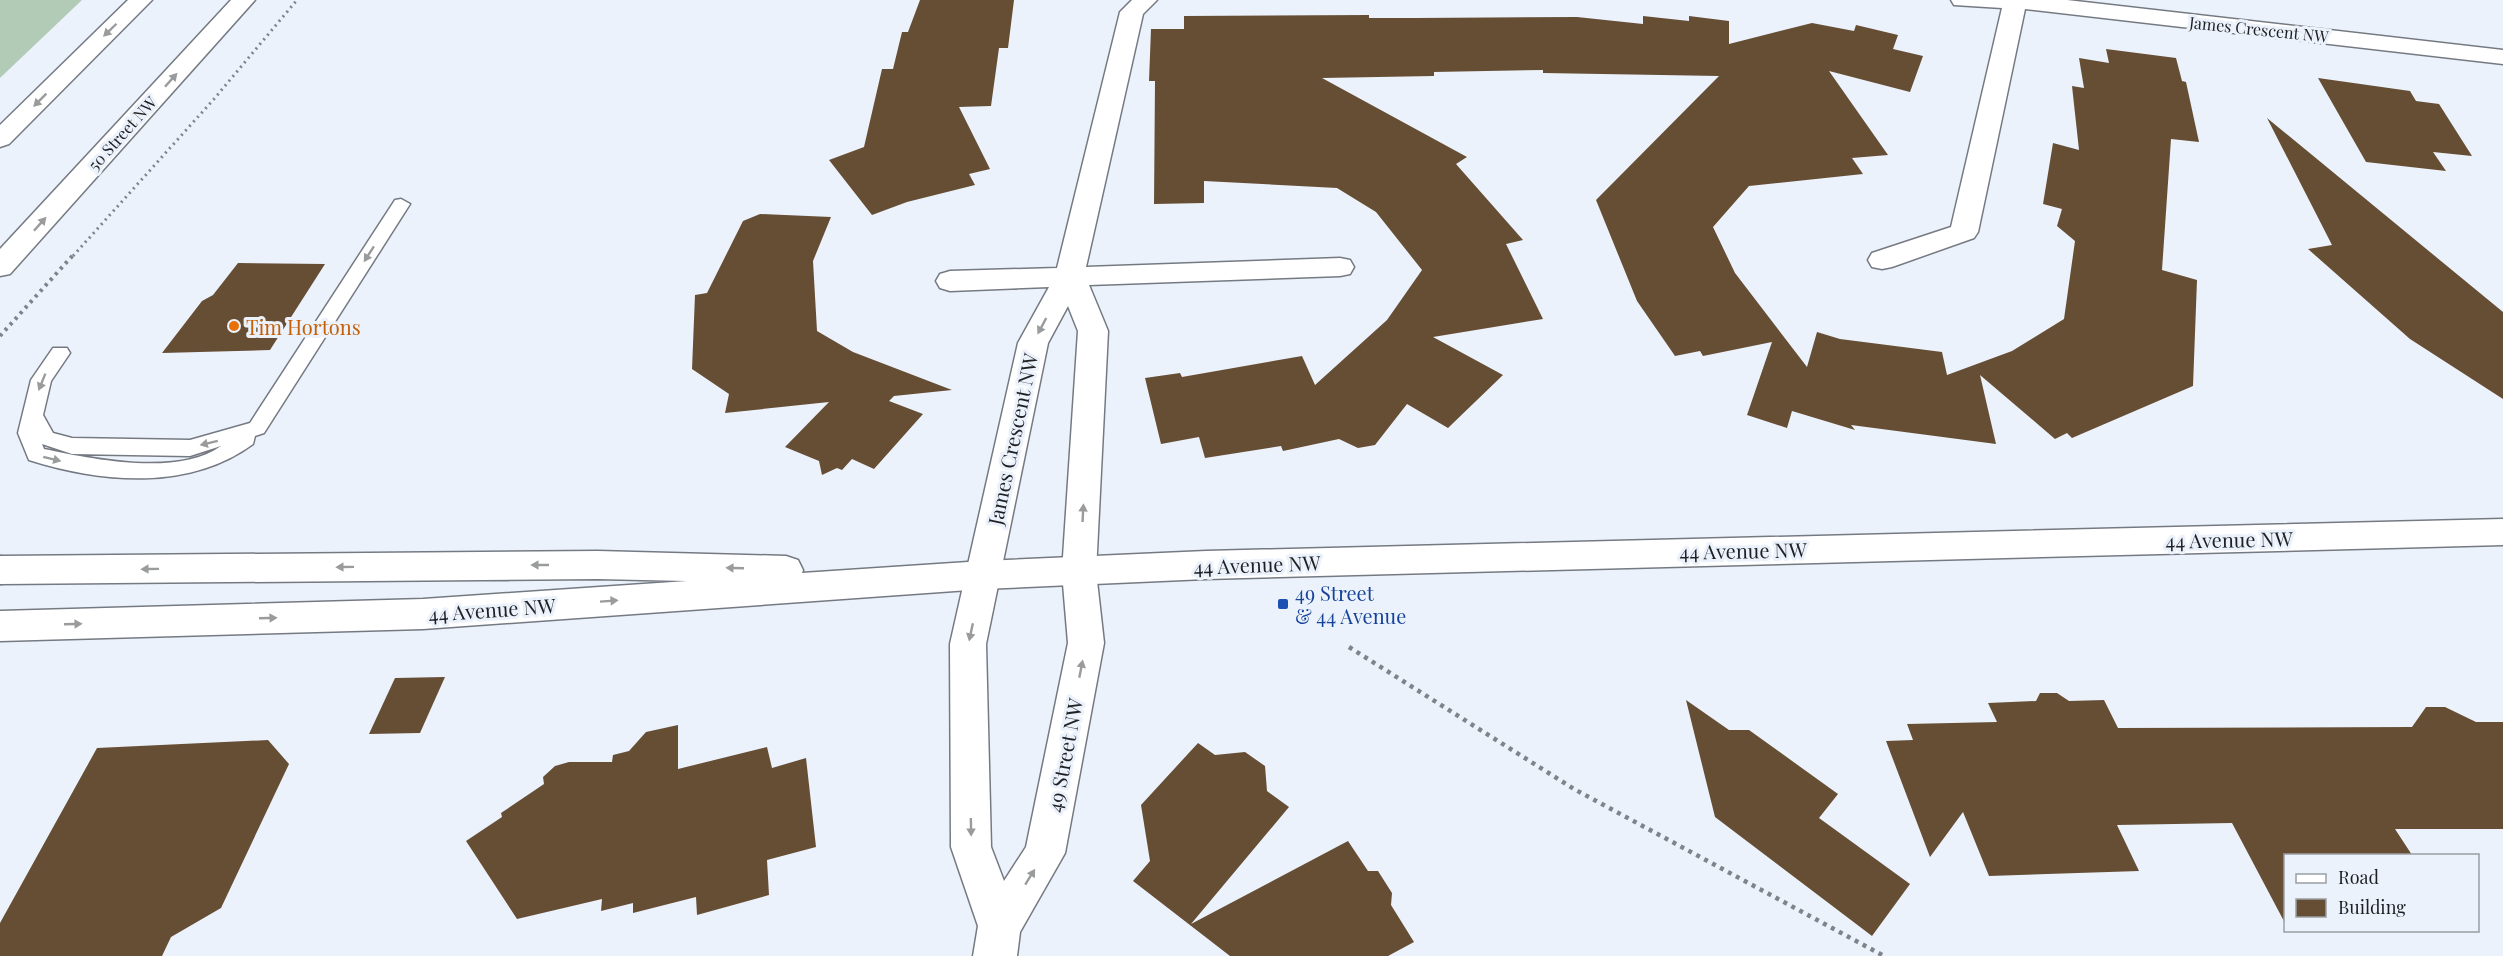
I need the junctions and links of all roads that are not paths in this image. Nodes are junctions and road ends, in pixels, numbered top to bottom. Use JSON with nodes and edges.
{"nodes":[{"id":1,"x":141,"y":0,"type":"edge"},
{"id":2,"x":244,"y":0,"type":"edge"},
{"id":3,"x":1146,"y":0,"type":"edge"},
{"id":4,"x":1962,"y":0,"type":"edge"},
{"id":5,"x":2015,"y":1,"type":"edge"},
{"id":6,"x":2503,"y":57,"type":"edge"},
{"id":7,"x":0,"y":139,"type":"edge"},
{"id":8,"x":401,"y":204,"type":"dead end"},
{"id":9,"x":1881,"y":260,"type":"dead end"},
{"id":10,"x":0,"y":267,"type":"edge"},
{"id":11,"x":1340,"y":267,"type":"dead end"},
{"id":12,"x":1070,"y":275,"type":"junction"},
{"id":13,"x":950,"y":280,"type":"dead end"},
{"id":14,"x":60,"y":353,"type":"dead end"},
{"id":15,"x":2503,"y":532,"type":"edge"},
{"id":16,"x":0,"y":570,"type":"edge"},
{"id":17,"x":1079,"y":572,"type":"junction"},
{"id":18,"x":983,"y":575,"type":"junction"},
{"id":19,"x":0,"y":626,"type":"edge"},
{"id":20,"x":997,"y":941,"type":"edge"}],
"edges":[{"from":1,"to":7,"type":"street","one_way":true},
{"from":10,"to":2,"type":"street","name":"50 Street NW","one_way":true},
{"from":3,"to":12,"type":"street","name":"James Crescent NW"},
{"from":4,"to":5,"type":"street","name":"James Crescent NW"},
{"from":5,"to":6,"type":"street","name":"James Crescent NW"},
{"from":5,"to":9,"type":"street"},
{"from":8,"to":14,"type":"lane"},
{"from":11,"to":12,"type":"street"},
{"from":12,"to":13,"type":"street"},
{"from":17,"to":12,"type":"street","one_way":true},
{"from":12,"to":18,"type":"street","name":"James Crescent NW","one_way":true},
{"from":15,"to":17,"type":"street","name":"44 Avenue NW"},
{"from":18,"to":16,"type":"street","name":"44 Avenue NW","one_way":true},
{"from":17,"to":18,"type":"street","name":"44 Avenue NW"},
{"from":20,"to":17,"type":"street","name":"49 Street NW","one_way":true},
{"from":19,"to":18,"type":"street","name":"44 Avenue NW","one_way":true},
{"from":18,"to":20,"type":"street","name":"49 Street NW","one_way":true}]}
